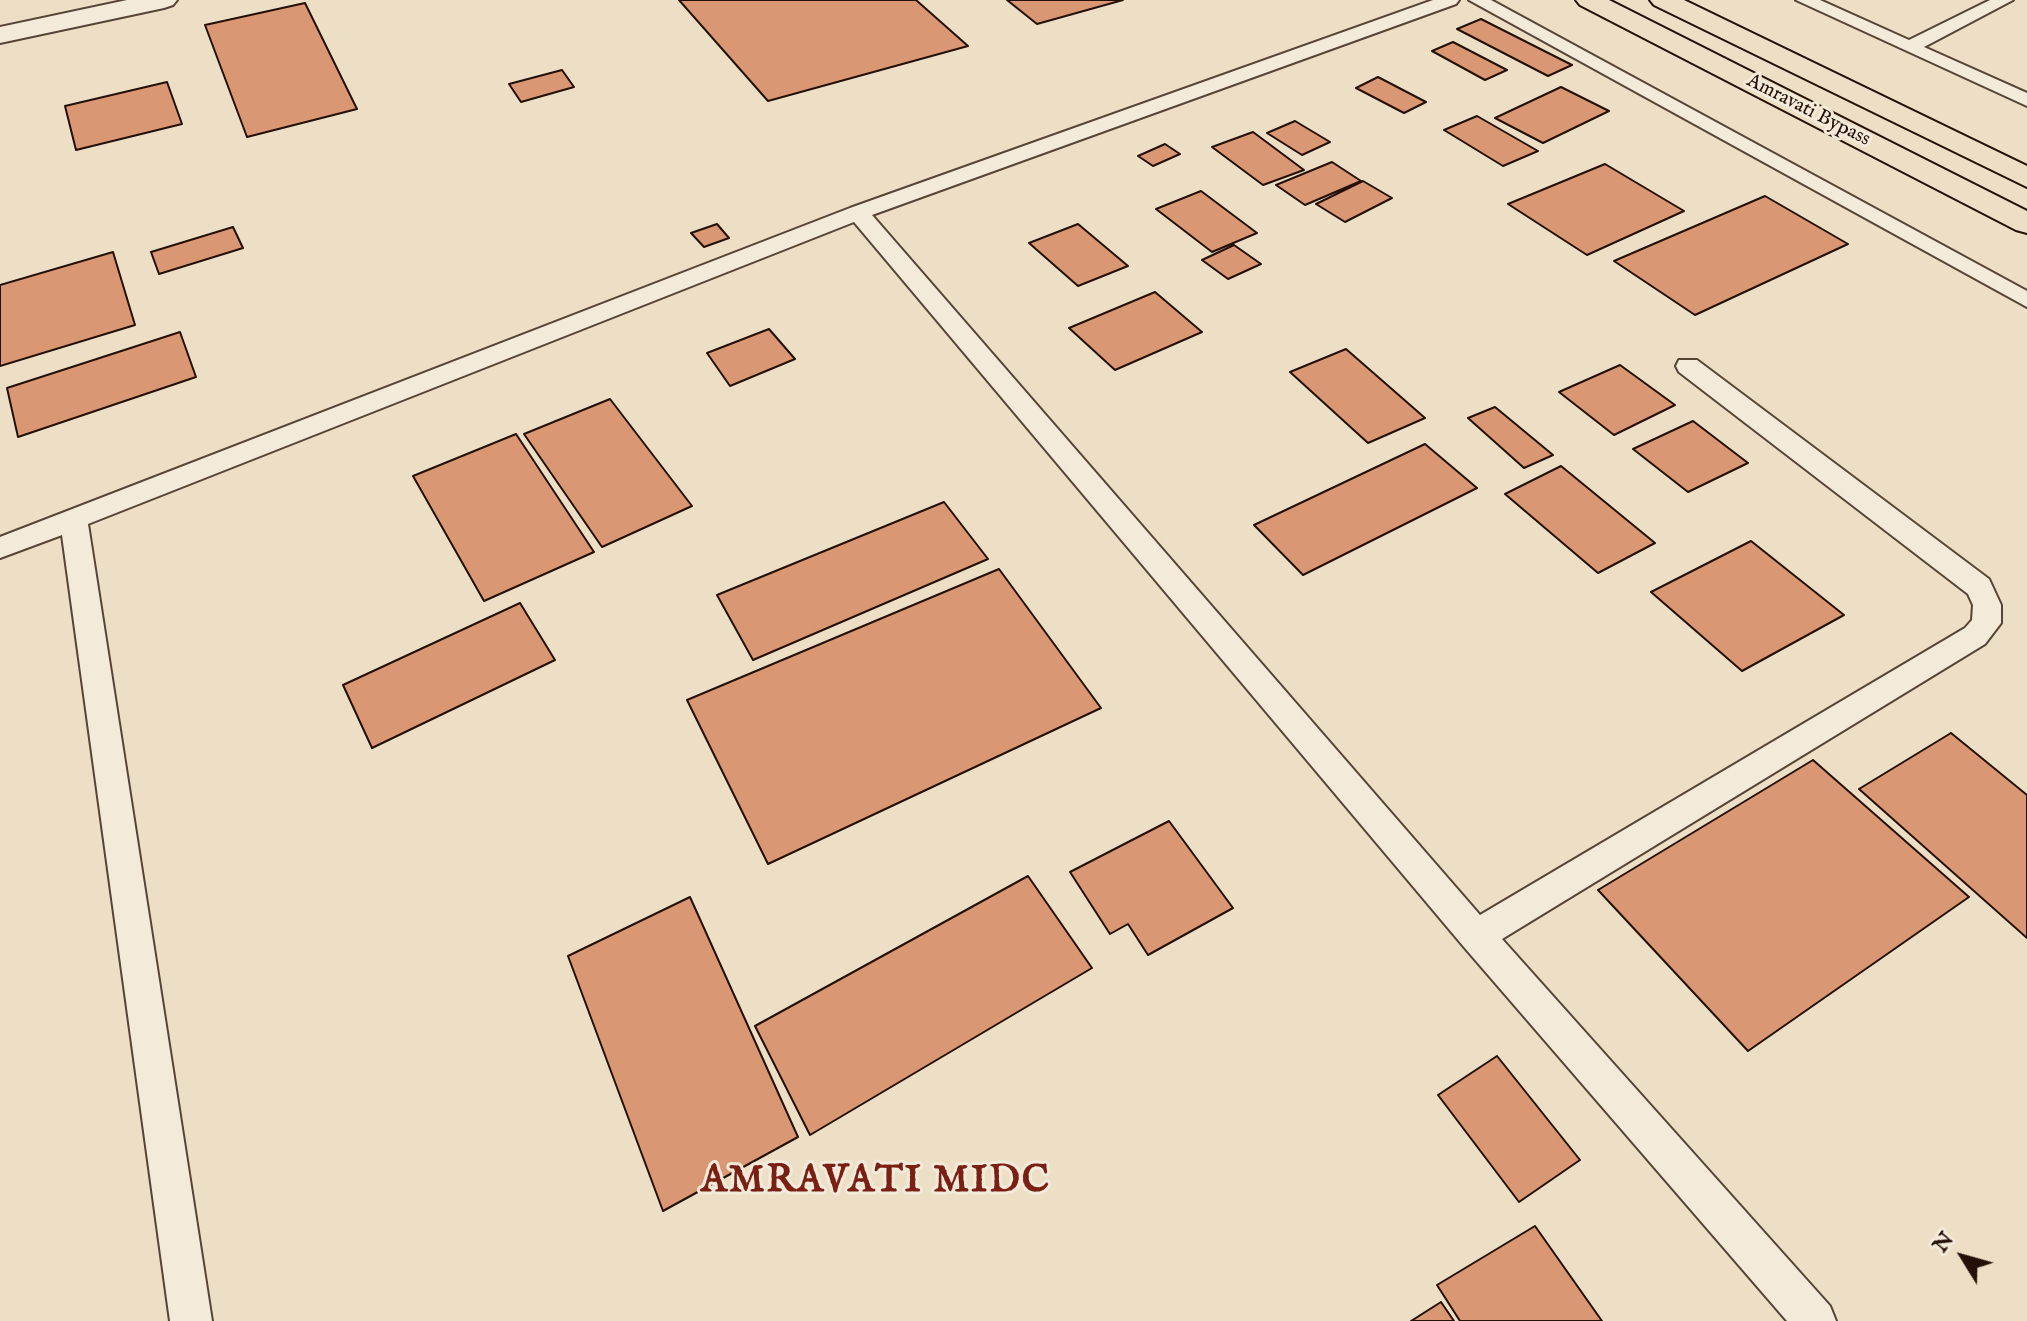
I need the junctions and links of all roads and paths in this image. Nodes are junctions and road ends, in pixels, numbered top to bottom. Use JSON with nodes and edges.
{"nodes":[{"id":1,"x":164,"y":0,"type":"edge"},
{"id":2,"x":1450,"y":0,"type":"edge"},
{"id":3,"x":1478,"y":0,"type":"edge"},
{"id":4,"x":1589,"y":0,"type":"edge"},
{"id":5,"x":1663,"y":0,"type":"edge"},
{"id":6,"x":1805,"y":0,"type":"edge"},
{"id":7,"x":2004,"y":0,"type":"edge"},
{"id":8,"x":0,"y":35,"type":"edge"},
{"id":9,"x":1909,"y":47,"type":"junction"},
{"id":10,"x":2027,"y":100,"type":"edge"},
{"id":11,"x":2027,"y":178,"type":"edge"},
{"id":12,"x":858,"y":213,"type":"junction"},
{"id":13,"x":2027,"y":223,"type":"edge"},
{"id":14,"x":2027,"y":300,"type":"edge"},
{"id":15,"x":1688,"y":366,"type":"dead end"},
{"id":16,"x":74,"y":521,"type":"junction"},
{"id":17,"x":0,"y":548,"type":"edge"},
{"id":18,"x":1476,"y":936,"type":"junction"},
{"id":19,"x":191,"y":1321,"type":"edge"},
{"id":20,"x":1815,"y":1321,"type":"edge"}],
"edges":[{"from":1,"to":8,"type":"street"},
{"from":2,"to":12,"type":"lane"},
{"from":3,"to":14,"type":"lane"},
{"from":4,"to":13,"type":"highway","name":"Amravati Bypass"},
{"from":5,"to":11,"type":"highway","name":"Amravati Bypass"},
{"from":6,"to":9,"type":"lane"},
{"from":7,"to":9,"type":"lane"},
{"from":9,"to":10,"type":"lane"},
{"from":12,"to":16,"type":"lane"},
{"from":12,"to":18,"type":"lane"},
{"from":15,"to":18,"type":"lane"},
{"from":16,"to":17,"type":"lane"},
{"from":16,"to":19,"type":"lane"},
{"from":18,"to":20,"type":"lane"}]}
